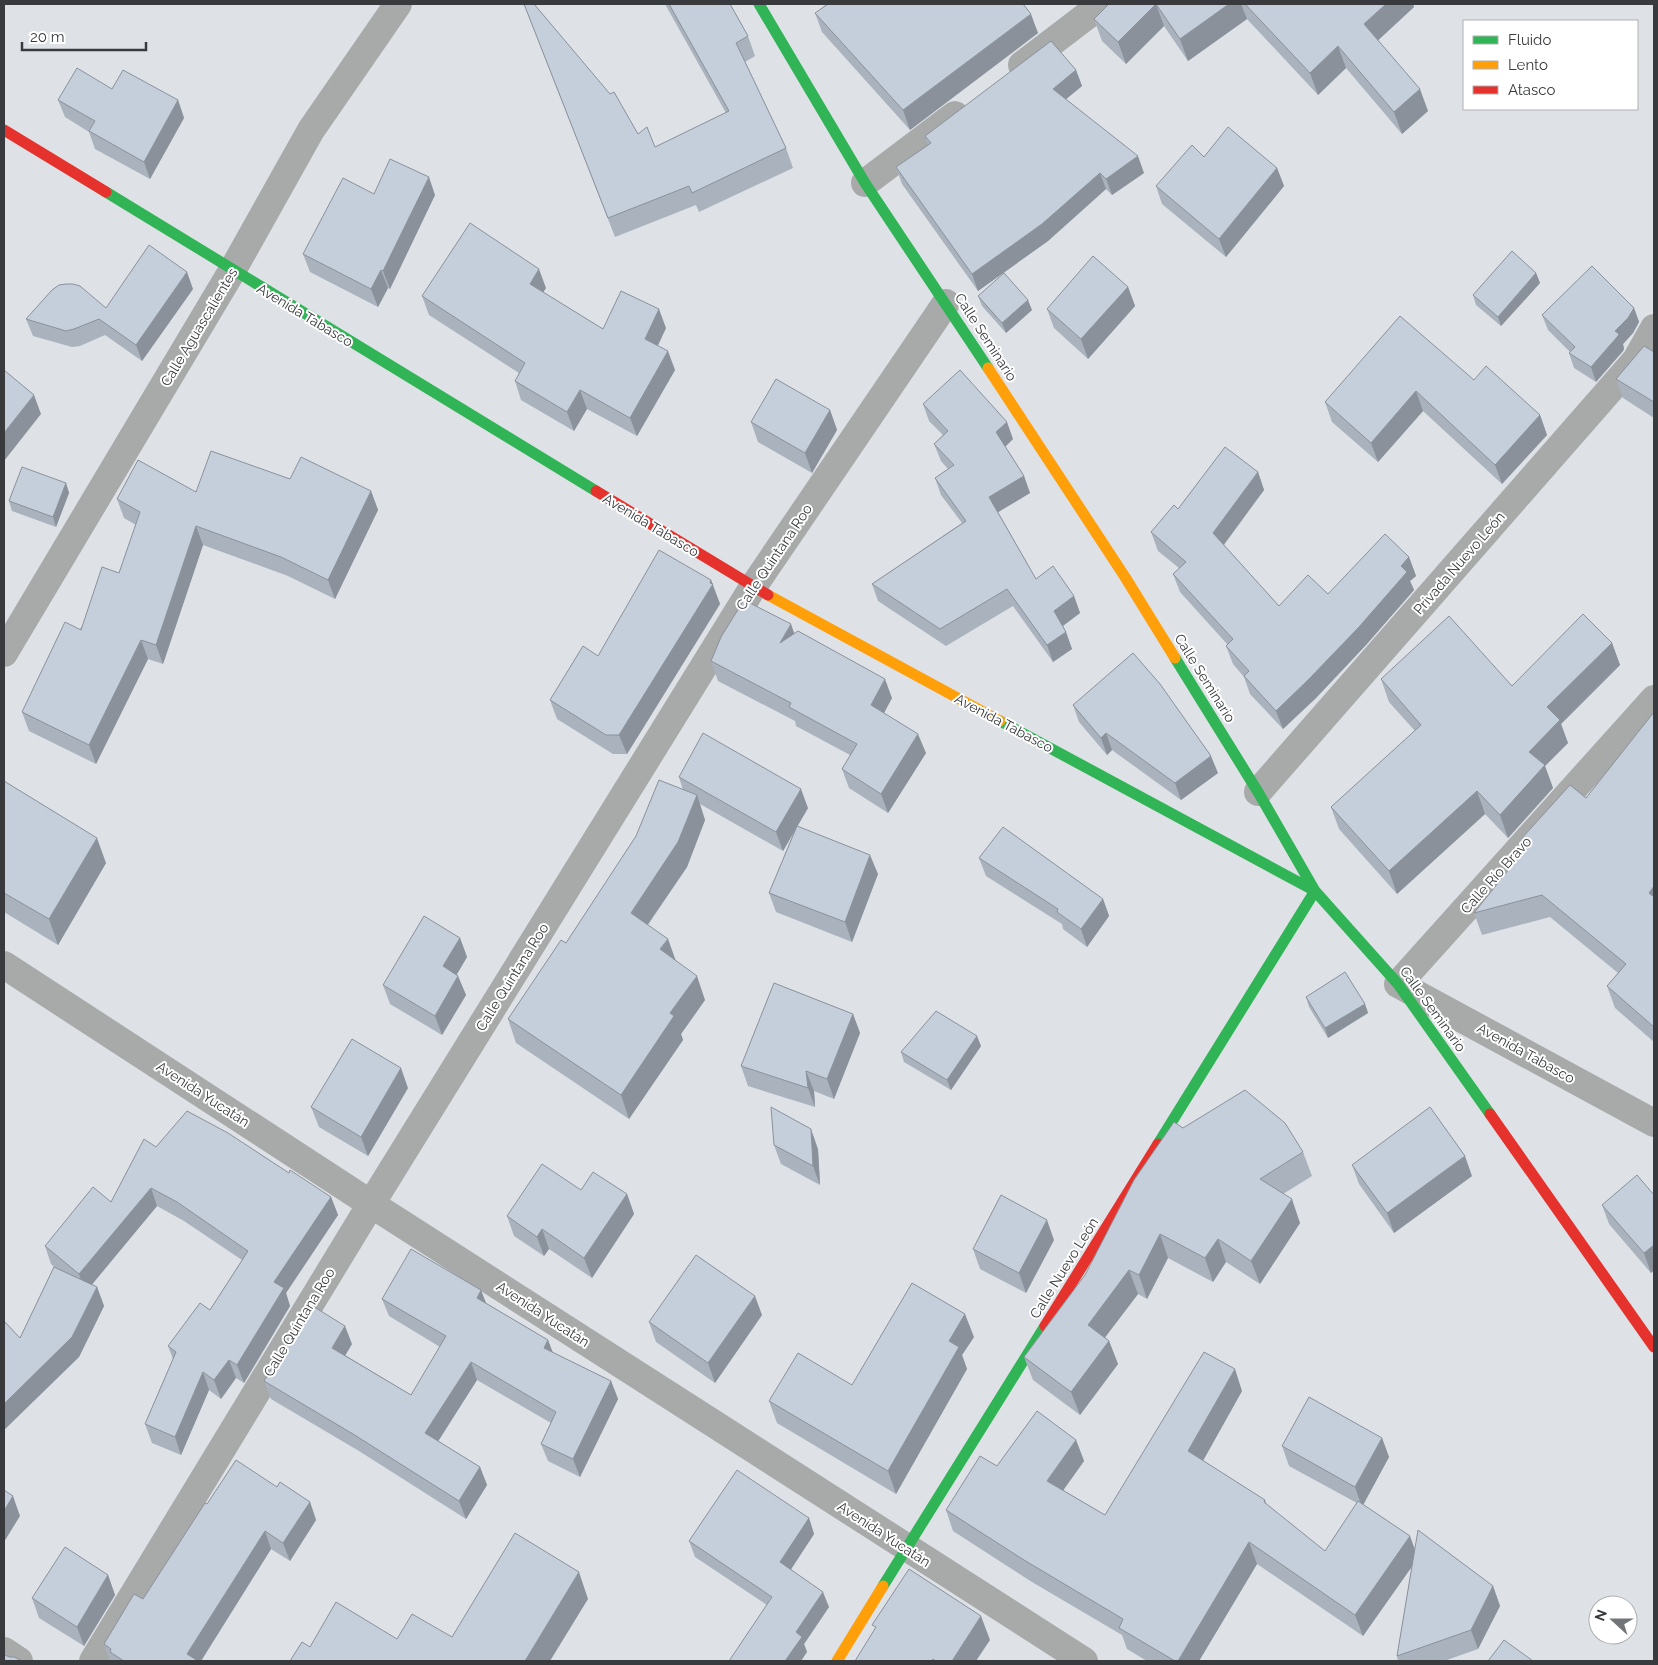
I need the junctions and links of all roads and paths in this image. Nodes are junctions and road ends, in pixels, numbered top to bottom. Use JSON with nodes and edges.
{"nodes":[{"id":1,"x":398,"y":4,"type":"edge"},
{"id":2,"x":758,"y":4,"type":"edge"},
{"id":3,"x":1102,"y":4,"type":"edge"},
{"id":4,"x":1000,"y":82,"type":"edge"},
{"id":5,"x":976,"y":100,"type":"edge"},
{"id":6,"x":4,"y":130,"type":"edge"},
{"id":7,"x":865,"y":183,"type":"junction"},
{"id":8,"x":232,"y":270,"type":"junction"},
{"id":9,"x":946,"y":303,"type":"junction"},
{"id":10,"x":1654,"y":328,"type":"edge"},
{"id":11,"x":753,"y":587,"type":"junction"},
{"id":12,"x":4,"y":653,"type":"edge"},
{"id":13,"x":1654,"y":699,"type":"edge"},
{"id":14,"x":1258,"y":792,"type":"junction"},
{"id":15,"x":1315,"y":891,"type":"junction"},
{"id":16,"x":4,"y":965,"type":"edge"},
{"id":17,"x":1398,"y":984,"type":"junction"},
{"id":18,"x":1654,"y":1123,"type":"edge"},
{"id":19,"x":372,"y":1204,"type":"junction"},
{"id":20,"x":1654,"y":1347,"type":"edge"},
{"id":21,"x":908,"y":1549,"type":"junction"},
{"id":22,"x":4,"y":1652,"type":"edge"},
{"id":23,"x":19,"y":1661,"type":"edge"},
{"id":24,"x":93,"y":1661,"type":"edge"},
{"id":25,"x":837,"y":1661,"type":"edge"},
{"id":26,"x":1084,"y":1661,"type":"edge"}],
"edges":[{"from":1,"to":8,"type":"street","name":"Calle Aguascalientes"},
{"from":2,"to":7,"type":"street","name":"Calle Seminario"},
{"from":3,"to":4,"type":"street"},
{"from":5,"to":7,"type":"street"},
{"from":6,"to":8,"type":"street","name":"Avenida Tabasco"},
{"from":7,"to":9,"type":"street","name":"Calle Seminario"},
{"from":8,"to":11,"type":"street","name":"Avenida Tabasco"},
{"from":8,"to":12,"type":"street","name":"Calle Aguascalientes"},
{"from":9,"to":11,"type":"street","name":"Calle Quintana Roo"},
{"from":9,"to":14,"type":"street","name":"Calle Seminario"},
{"from":10,"to":14,"type":"street","name":"Privada Nuevo León"},
{"from":11,"to":15,"type":"street","name":"Avenida Tabasco"},
{"from":11,"to":19,"type":"street","name":"Calle Quintana Roo"},
{"from":13,"to":17,"type":"street","name":"Calle Río Bravo"},
{"from":14,"to":15,"type":"street","name":"Calle Seminario"},
{"from":15,"to":17,"type":"street","name":"Calle Seminario"},
{"from":15,"to":21,"type":"street","name":"Calle Nuevo León"},
{"from":16,"to":19,"type":"street","name":"Avenida Yucatán"},
{"from":17,"to":18,"type":"street","name":"Avenida Tabasco"},
{"from":17,"to":20,"type":"street","name":"Calle Seminario"},
{"from":19,"to":21,"type":"street","name":"Avenida Yucatán"},
{"from":19,"to":24,"type":"street","name":"Calle Quintana Roo"},
{"from":21,"to":25,"type":"street","name":"Calle Nuevo León"},
{"from":21,"to":26,"type":"street","name":"Avenida Yucatán"},
{"from":22,"to":23,"type":"street"}]}
